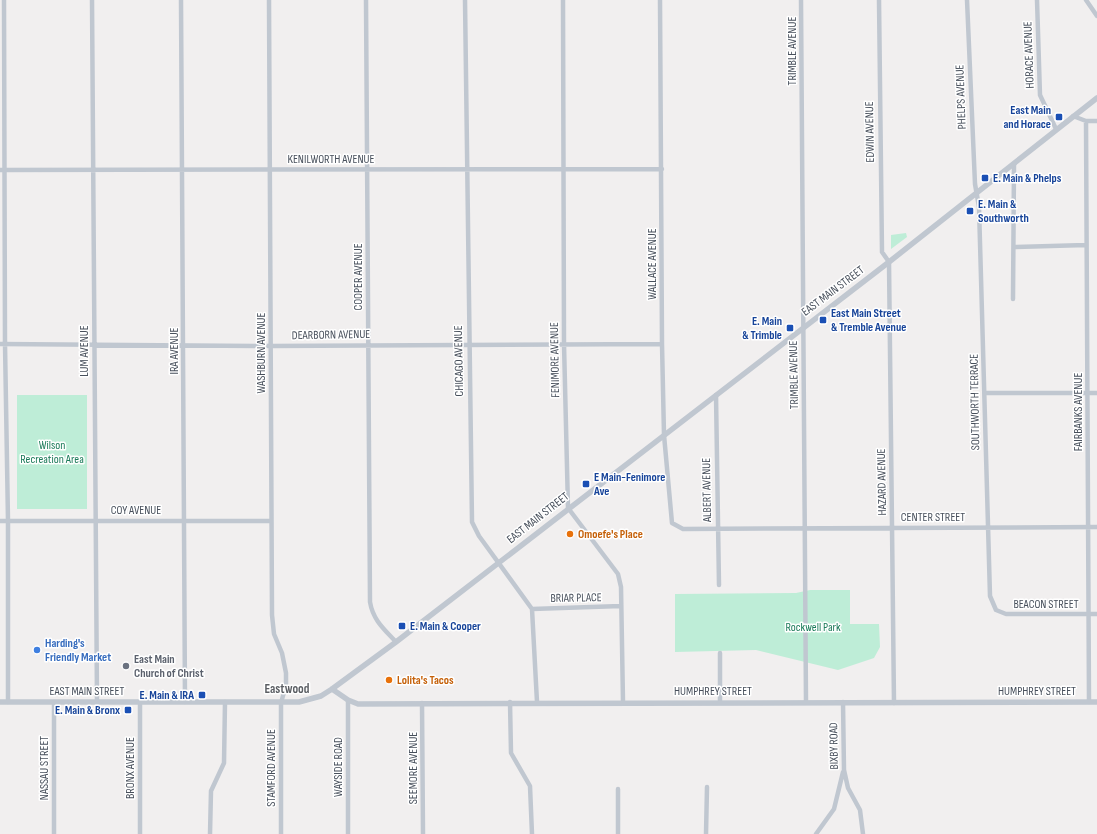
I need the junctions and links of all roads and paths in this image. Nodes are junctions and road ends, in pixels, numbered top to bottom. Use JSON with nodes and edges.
{"nodes":[{"id":1,"x":4,"y":0,"type":"edge"},
{"id":2,"x":92,"y":0,"type":"edge"},
{"id":3,"x":181,"y":0,"type":"edge"},
{"id":4,"x":269,"y":0,"type":"edge"},
{"id":5,"x":366,"y":0,"type":"edge"},
{"id":6,"x":465,"y":0,"type":"edge"},
{"id":7,"x":562,"y":0,"type":"edge"},
{"id":8,"x":660,"y":0,"type":"edge"},
{"id":9,"x":801,"y":0,"type":"edge"},
{"id":10,"x":879,"y":0,"type":"edge"},
{"id":11,"x":967,"y":0,"type":"edge"},
{"id":12,"x":1038,"y":0,"type":"edge"},
{"id":13,"x":1086,"y":0,"type":"edge"},
{"id":14,"x":1097,"y":16,"type":"edge"},
{"id":15,"x":1097,"y":98,"type":"edge"},
{"id":16,"x":1073,"y":116,"type":"junction"},
{"id":17,"x":1086,"y":121,"type":"junction"},
{"id":18,"x":1097,"y":121,"type":"edge"},
{"id":19,"x":1056,"y":129,"type":"junction"},
{"id":20,"x":1014,"y":164,"type":"junction"},
{"id":21,"x":468,"y":168,"type":"junction"},
{"id":22,"x":367,"y":169,"type":"junction"},
{"id":23,"x":564,"y":169,"type":"junction"},
{"id":24,"x":662,"y":169,"type":"junction"},
{"id":25,"x":3,"y":170,"type":"edge"},
{"id":26,"x":94,"y":170,"type":"junction"},
{"id":27,"x":182,"y":170,"type":"junction"},
{"id":28,"x":270,"y":170,"type":"junction"},
{"id":29,"x":976,"y":192,"type":"junction"},
{"id":30,"x":1086,"y":245,"type":"junction"},
{"id":31,"x":1014,"y":247,"type":"junction"},
{"id":32,"x":889,"y":262,"type":"junction"},
{"id":33,"x":1013,"y":299,"type":"dead end"},
{"id":34,"x":803,"y":327,"type":"junction"},
{"id":35,"x":2,"y":344,"type":"edge"},
{"id":36,"x":94,"y":344,"type":"junction"},
{"id":37,"x":368,"y":344,"type":"junction"},
{"id":38,"x":469,"y":344,"type":"junction"},
{"id":39,"x":564,"y":344,"type":"junction"},
{"id":40,"x":662,"y":344,"type":"junction"},
{"id":41,"x":184,"y":345,"type":"junction"},
{"id":42,"x":271,"y":346,"type":"junction"},
{"id":43,"x":985,"y":393,"type":"junction"},
{"id":44,"x":1088,"y":393,"type":"junction"},
{"id":45,"x":1097,"y":393,"type":"edge"},
{"id":46,"x":716,"y":395,"type":"junction"},
{"id":47,"x":664,"y":435,"type":"junction"},
{"id":48,"x":568,"y":508,"type":"junction"},
{"id":49,"x":96,"y":520,"type":"junction"},
{"id":50,"x":185,"y":520,"type":"junction"},
{"id":51,"x":0,"y":521,"type":"edge"},
{"id":52,"x":8,"y":521,"type":"junction"},
{"id":53,"x":271,"y":521,"type":"junction"},
{"id":54,"x":675,"y":526,"type":"joint"},
{"id":55,"x":892,"y":527,"type":"junction"},
{"id":56,"x":987,"y":527,"type":"junction"},
{"id":57,"x":1089,"y":527,"type":"junction"},
{"id":58,"x":1097,"y":527,"type":"edge"},
{"id":59,"x":718,"y":528,"type":"junction"},
{"id":60,"x":806,"y":528,"type":"junction"},
{"id":61,"x":498,"y":563,"type":"junction"},
{"id":62,"x":719,"y":585,"type":"dead end"},
{"id":63,"x":621,"y":606,"type":"junction"},
{"id":64,"x":532,"y":609,"type":"junction"},
{"id":65,"x":996,"y":610,"type":"joint"},
{"id":66,"x":1088,"y":614,"type":"junction"},
{"id":67,"x":1097,"y":614,"type":"edge"},
{"id":68,"x":396,"y":642,"type":"junction"},
{"id":69,"x":720,"y":653,"type":"dead end"},
{"id":70,"x":332,"y":689,"type":"junction"},
{"id":71,"x":348,"y":700,"type":"junction"},
{"id":72,"x":0,"y":702,"type":"edge"},
{"id":73,"x":8,"y":702,"type":"junction"},
{"id":74,"x":54,"y":702,"type":"junction"},
{"id":75,"x":97,"y":702,"type":"junction"},
{"id":76,"x":140,"y":702,"type":"junction"},
{"id":77,"x":185,"y":702,"type":"junction"},
{"id":78,"x":225,"y":702,"type":"junction"},
{"id":79,"x":510,"y":702,"type":"junction"},
{"id":80,"x":537,"y":702,"type":"junction"},
{"id":81,"x":623,"y":702,"type":"junction"},
{"id":82,"x":720,"y":702,"type":"junction"},
{"id":83,"x":806,"y":702,"type":"junction"},
{"id":84,"x":843,"y":702,"type":"junction"},
{"id":85,"x":1089,"y":702,"type":"junction"},
{"id":86,"x":1097,"y":702,"type":"edge"},
{"id":87,"x":281,"y":703,"type":"junction"},
{"id":88,"x":422,"y":703,"type":"junction"},
{"id":89,"x":894,"y":703,"type":"junction"},
{"id":90,"x":844,"y":770,"type":"junction"},
{"id":91,"x":707,"y":787,"type":"dead end"},
{"id":92,"x":618,"y":789,"type":"dead end"},
{"id":93,"x":54,"y":834,"type":"edge"},
{"id":94,"x":140,"y":834,"type":"edge"},
{"id":95,"x":210,"y":834,"type":"edge"},
{"id":96,"x":282,"y":834,"type":"edge"},
{"id":97,"x":348,"y":834,"type":"edge"},
{"id":98,"x":423,"y":834,"type":"edge"},
{"id":99,"x":532,"y":834,"type":"edge"},
{"id":100,"x":618,"y":834,"type":"edge"},
{"id":101,"x":706,"y":834,"type":"edge"},
{"id":102,"x":816,"y":834,"type":"edge"},
{"id":103,"x":863,"y":834,"type":"edge"}],
"edges":[{"from":1,"to":25,"type":"street"},
{"from":2,"to":26,"type":"street","name":"LUM AVENUE"},
{"from":3,"to":27,"type":"street","name":"IRA AVENUE"},
{"from":4,"to":28,"type":"street","name":"WASHBURN AVENUE"},
{"from":5,"to":22,"type":"street","name":"COOPER AVENUE"},
{"from":6,"to":21,"type":"street","name":"CHICAGO AVENUE"},
{"from":7,"to":23,"type":"street","name":"FENIMORE AVENUE"},
{"from":8,"to":24,"type":"street","name":"WALLACE AVENUE"},
{"from":9,"to":34,"type":"street","name":"TRIMBLE AVENUE"},
{"from":10,"to":32,"type":"street","name":"EDWIN AVENUE"},
{"from":11,"to":29,"type":"street","name":"PHELPS AVENUE"},
{"from":12,"to":19,"type":"street","name":"HORACE AVENUE"},
{"from":13,"to":14,"type":"street"},
{"from":15,"to":16,"type":"street","name":"EAST MAIN STREET"},
{"from":16,"to":17,"type":"street"},
{"from":16,"to":19,"type":"street","name":"EAST MAIN STREET"},
{"from":17,"to":18,"type":"street"},
{"from":17,"to":30,"type":"street","name":"FAIRBANKS AVENUE"},
{"from":19,"to":20,"type":"street","name":"EAST MAIN STREET"},
{"from":20,"to":29,"type":"street","name":"EAST MAIN STREET"},
{"from":20,"to":31,"type":"street"},
{"from":21,"to":22,"type":"street","name":"KENILWORTH AVENUE"},
{"from":21,"to":23,"type":"street","name":"KENILWORTH AVENUE"},
{"from":21,"to":38,"type":"street","name":"CHICAGO AVENUE"},
{"from":22,"to":28,"type":"street","name":"KENILWORTH AVENUE"},
{"from":22,"to":37,"type":"street","name":"COOPER AVENUE"},
{"from":23,"to":24,"type":"street","name":"KENILWORTH AVENUE"},
{"from":23,"to":39,"type":"street","name":"FENIMORE AVENUE"},
{"from":24,"to":40,"type":"street","name":"WALLACE AVENUE"},
{"from":25,"to":26,"type":"street","name":"KENILWORTH AVENUE"},
{"from":25,"to":35,"type":"street"},
{"from":26,"to":27,"type":"street","name":"KENILWORTH AVENUE"},
{"from":26,"to":36,"type":"street","name":"LUM AVENUE"},
{"from":27,"to":28,"type":"street","name":"KENILWORTH AVENUE"},
{"from":27,"to":41,"type":"street","name":"IRA AVENUE"},
{"from":28,"to":42,"type":"street","name":"WASHBURN AVENUE"},
{"from":29,"to":32,"type":"street","name":"EAST MAIN STREET"},
{"from":29,"to":43,"type":"street","name":"SOUTHWORTH TERRACE"},
{"from":30,"to":31,"type":"street"},
{"from":30,"to":44,"type":"street","name":"FAIRBANKS AVENUE"},
{"from":31,"to":33,"type":"street"},
{"from":32,"to":34,"type":"street","name":"EAST MAIN STREET"},
{"from":32,"to":55,"type":"street","name":"HAZARD AVENUE"},
{"from":34,"to":46,"type":"street","name":"EAST MAIN STREET"},
{"from":34,"to":60,"type":"street","name":"TRIMBLE AVENUE"},
{"from":35,"to":36,"type":"street","name":"DEARBORN AVENUE"},
{"from":35,"to":52,"type":"street"},
{"from":36,"to":41,"type":"street","name":"DEARBORN AVENUE"},
{"from":36,"to":49,"type":"street","name":"LUM AVENUE"},
{"from":37,"to":38,"type":"street","name":"DEARBORN AVENUE"},
{"from":37,"to":42,"type":"street","name":"DEARBORN AVENUE"},
{"from":37,"to":68,"type":"street","name":"COOPER AVENUE"},
{"from":38,"to":39,"type":"street","name":"DEARBORN AVENUE"},
{"from":38,"to":61,"type":"street","name":"CHICAGO AVENUE"},
{"from":39,"to":40,"type":"street","name":"DEARBORN AVENUE"},
{"from":39,"to":48,"type":"street","name":"FENIMORE AVENUE"},
{"from":40,"to":47,"type":"street","name":"WALLACE AVENUE"},
{"from":41,"to":42,"type":"street","name":"DEARBORN AVENUE"},
{"from":41,"to":50,"type":"street","name":"IRA AVENUE"},
{"from":42,"to":53,"type":"street","name":"WASHBURN AVENUE"},
{"from":43,"to":44,"type":"street"},
{"from":43,"to":56,"type":"street","name":"SOUTHWORTH TERRACE"},
{"from":44,"to":45,"type":"street"},
{"from":44,"to":57,"type":"street","name":"FAIRBANKS AVENUE"},
{"from":46,"to":47,"type":"street","name":"EAST MAIN STREET"},
{"from":46,"to":59,"type":"street","name":"ALBERT AVENUE"},
{"from":47,"to":48,"type":"street","name":"EAST MAIN STREET"},
{"from":47,"to":54,"type":"street","name":"WALLACE AVENUE"},
{"from":48,"to":61,"type":"street","name":"EAST MAIN STREET"},
{"from":48,"to":63,"type":"street"},
{"from":49,"to":50,"type":"street","name":"COY AVENUE"},
{"from":49,"to":52,"type":"street","name":"COY AVENUE"},
{"from":49,"to":75,"type":"street","name":"LUM AVENUE"},
{"from":50,"to":53,"type":"street","name":"COY AVENUE"},
{"from":50,"to":77,"type":"street","name":"IRA AVENUE"},
{"from":51,"to":52,"type":"street","name":"COY AVENUE"},
{"from":52,"to":73,"type":"street"},
{"from":53,"to":87,"type":"street","name":"WASHBURN AVENUE"},
{"from":54,"to":59,"type":"street","name":"CENTER STREET"},
{"from":55,"to":56,"type":"street","name":"CENTER STREET"},
{"from":55,"to":60,"type":"street","name":"CENTER STREET"},
{"from":55,"to":89,"type":"street","name":"HAZARD AVENUE"},
{"from":56,"to":57,"type":"street","name":"CENTER STREET"},
{"from":56,"to":65,"type":"street","name":"SOUTHWORTH TERRACE"},
{"from":57,"to":58,"type":"street","name":"CENTER STREET"},
{"from":57,"to":66,"type":"street","name":"FAIRBANKS AVENUE"},
{"from":59,"to":60,"type":"street","name":"CENTER STREET"},
{"from":59,"to":62,"type":"street","name":"ALBERT AVENUE"},
{"from":60,"to":83,"type":"street","name":"TRIMBLE AVENUE"},
{"from":61,"to":64,"type":"street","name":"CHICAGO AVENUE"},
{"from":61,"to":68,"type":"street","name":"EAST MAIN STREET"},
{"from":63,"to":64,"type":"street","name":"BRIAR PLACE"},
{"from":63,"to":81,"type":"street"},
{"from":64,"to":80,"type":"street"},
{"from":65,"to":66,"type":"street","name":"BEACON STREET"},
{"from":66,"to":67,"type":"street","name":"BEACON STREET"},
{"from":66,"to":85,"type":"street","name":"FAIRBANKS AVENUE"},
{"from":68,"to":70,"type":"street","name":"EAST MAIN STREET"},
{"from":69,"to":82,"type":"street"},
{"from":70,"to":71,"type":"street","name":"HUMPHREY STREET"},
{"from":70,"to":87,"type":"street","name":"EAST MAIN STREET"},
{"from":71,"to":88,"type":"street","name":"HUMPHREY STREET"},
{"from":71,"to":97,"type":"street","name":"WAYSIDE ROAD"},
{"from":72,"to":73,"type":"street","name":"EAST MAIN STREET"},
{"from":73,"to":74,"type":"street","name":"EAST MAIN STREET"},
{"from":74,"to":75,"type":"street","name":"EAST MAIN STREET"},
{"from":74,"to":93,"type":"street","name":"NASSAU STREET"},
{"from":75,"to":76,"type":"street","name":"EAST MAIN STREET"},
{"from":76,"to":77,"type":"street","name":"EAST MAIN STREET"},
{"from":76,"to":94,"type":"street","name":"BRONX AVENUE"},
{"from":77,"to":78,"type":"street","name":"EAST MAIN STREET"},
{"from":78,"to":87,"type":"street","name":"EAST MAIN STREET"},
{"from":78,"to":95,"type":"street"},
{"from":79,"to":80,"type":"street","name":"HUMPHREY STREET"},
{"from":79,"to":88,"type":"street","name":"HUMPHREY STREET"},
{"from":79,"to":99,"type":"street"},
{"from":80,"to":81,"type":"street","name":"HUMPHREY STREET"},
{"from":81,"to":82,"type":"street","name":"HUMPHREY STREET"},
{"from":82,"to":83,"type":"street","name":"HUMPHREY STREET"},
{"from":83,"to":84,"type":"street","name":"HUMPHREY STREET"},
{"from":84,"to":89,"type":"street","name":"HUMPHREY STREET"},
{"from":84,"to":90,"type":"street","name":"BIXBY ROAD"},
{"from":85,"to":86,"type":"street","name":"HUMPHREY STREET"},
{"from":85,"to":89,"type":"street","name":"HUMPHREY STREET"},
{"from":87,"to":96,"type":"street","name":"STAMFORD AVENUE"},
{"from":88,"to":98,"type":"street","name":"SEEMORE AVENUE"},
{"from":90,"to":102,"type":"street"},
{"from":90,"to":103,"type":"street","name":"BIXBY ROAD"},
{"from":91,"to":101,"type":"street"},
{"from":92,"to":100,"type":"street"}]}
